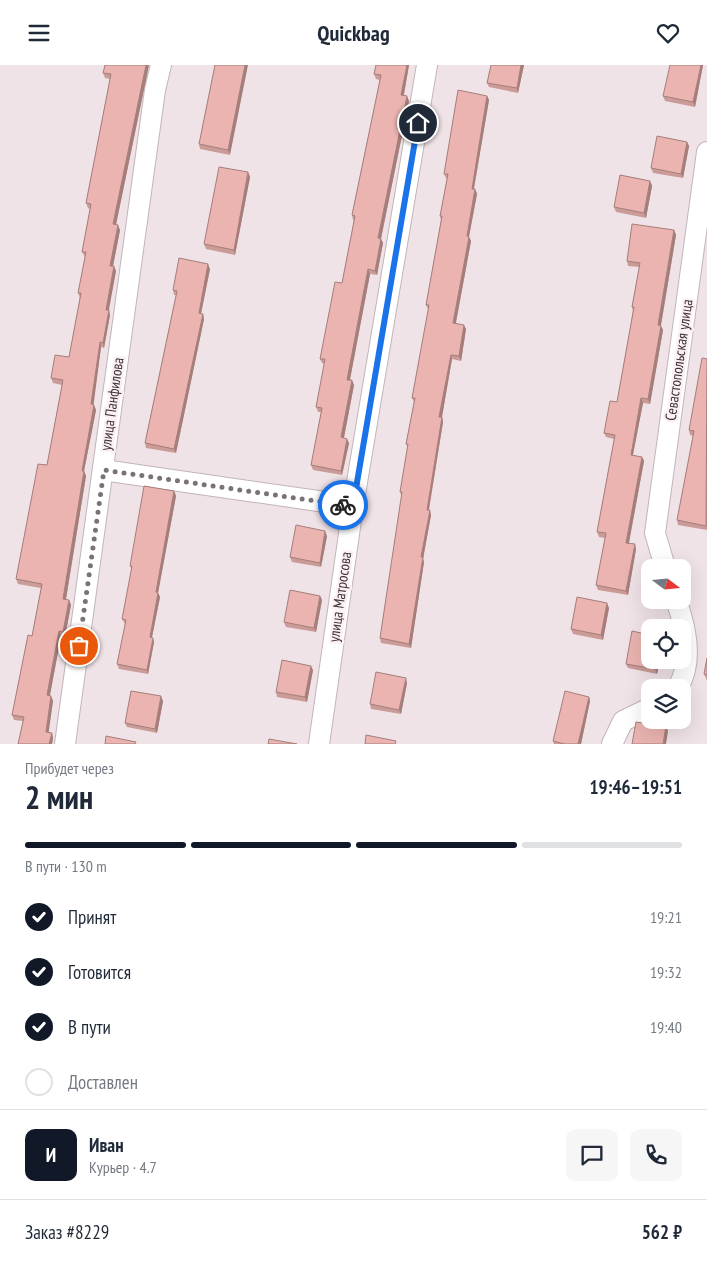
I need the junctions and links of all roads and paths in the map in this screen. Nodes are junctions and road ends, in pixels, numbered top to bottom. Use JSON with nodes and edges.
{"nodes":[{"id":1,"x":161,"y":65,"type":"edge"},
{"id":2,"x":427,"y":65,"type":"edge"},
{"id":3,"x":707,"y":152,"type":"edge"},
{"id":4,"x":104,"y":470,"type":"junction"},
{"id":5,"x":353,"y":506,"type":"junction"},
{"id":6,"x":663,"y":559,"type":"edge"},
{"id":7,"x":679,"y":609,"type":"edge"},
{"id":8,"x":681,"y":679,"type":"edge"},
{"id":9,"x":641,"y":712,"type":"edge"},
{"id":10,"x":65,"y":744,"type":"edge"},
{"id":11,"x":319,"y":744,"type":"edge"},
{"id":12,"x":612,"y":744,"type":"edge"}],
"edges":[{"from":1,"to":4,"type":"street","name":"улица Панфилова"},
{"from":2,"to":5,"type":"street","name":"улица Матросова"},
{"from":3,"to":6,"type":"street","name":"Севастопольская улица"},
{"from":4,"to":5,"type":"street"},
{"from":4,"to":10,"type":"street","name":"улица Панфилова"},
{"from":5,"to":11,"type":"street","name":"улица Матросова"},
{"from":7,"to":8,"type":"street"},
{"from":9,"to":12,"type":"street"}]}
